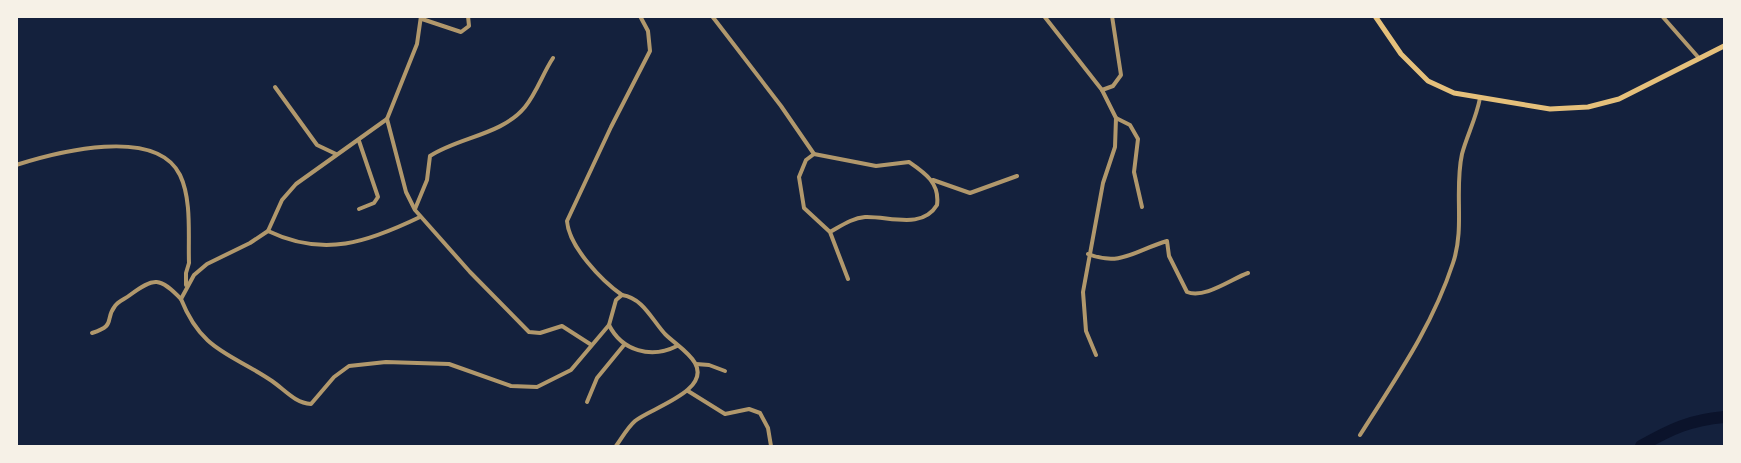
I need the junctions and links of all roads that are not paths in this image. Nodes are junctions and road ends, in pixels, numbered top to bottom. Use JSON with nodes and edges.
{"nodes":[{"id":1,"x":468,"y":16,"type":"edge"},
{"id":2,"x":640,"y":16,"type":"edge"},
{"id":3,"x":712,"y":16,"type":"edge"},
{"id":4,"x":1044,"y":16,"type":"edge"},
{"id":5,"x":1112,"y":16,"type":"edge"},
{"id":6,"x":1375,"y":16,"type":"edge"},
{"id":7,"x":1662,"y":16,"type":"edge"},
{"id":8,"x":421,"y":18,"type":"edge"},
{"id":9,"x":1725,"y":46,"type":"edge"},
{"id":10,"x":1698,"y":57,"type":"junction"},
{"id":11,"x":553,"y":58,"type":"dead end"},
{"id":12,"x":275,"y":87,"type":"dead end"},
{"id":13,"x":1102,"y":90,"type":"junction"},
{"id":14,"x":1480,"y":98,"type":"junction"},
{"id":15,"x":1116,"y":118,"type":"junction"},
{"id":16,"x":387,"y":119,"type":"junction"},
{"id":17,"x":359,"y":141,"type":"junction"},
{"id":18,"x":336,"y":154,"type":"junction"},
{"id":19,"x":814,"y":154,"type":"junction"},
{"id":20,"x":16,"y":165,"type":"edge"},
{"id":21,"x":1017,"y":176,"type":"dead end"},
{"id":22,"x":932,"y":179,"type":"junction"},
{"id":23,"x":1142,"y":207,"type":"dead end"},
{"id":24,"x":359,"y":209,"type":"dead end"},
{"id":25,"x":415,"y":210,"type":"junction"},
{"id":26,"x":420,"y":217,"type":"junction"},
{"id":27,"x":268,"y":231,"type":"junction"},
{"id":28,"x":830,"y":232,"type":"junction"},
{"id":29,"x":1088,"y":254,"type":"junction"},
{"id":30,"x":1248,"y":273,"type":"dead end"},
{"id":31,"x":848,"y":279,"type":"dead end"},
{"id":32,"x":187,"y":286,"type":"junction"},
{"id":33,"x":622,"y":296,"type":"junction"},
{"id":34,"x":182,"y":299,"type":"junction"},
{"id":35,"x":609,"y":325,"type":"junction"},
{"id":36,"x":92,"y":333,"type":"dead end"},
{"id":37,"x":590,"y":345,"type":"junction"},
{"id":38,"x":624,"y":345,"type":"junction"},
{"id":39,"x":677,"y":346,"type":"junction"},
{"id":40,"x":1096,"y":355,"type":"dead end"},
{"id":41,"x":696,"y":364,"type":"junction"},
{"id":42,"x":725,"y":371,"type":"dead end"},
{"id":43,"x":688,"y":391,"type":"junction"},
{"id":44,"x":587,"y":402,"type":"dead end"},
{"id":45,"x":1360,"y":435,"type":"dead end"},
{"id":46,"x":616,"y":447,"type":"edge"},
{"id":47,"x":771,"y":447,"type":"edge"}],
"edges":[{"from":1,"to":8,"type":"street"},
{"from":2,"to":33,"type":"street"},
{"from":3,"to":19,"type":"street"},
{"from":4,"to":13,"type":"street"},
{"from":5,"to":13,"type":"street"},
{"from":6,"to":14,"type":"main road"},
{"from":7,"to":10,"type":"street"},
{"from":8,"to":16,"type":"street"},
{"from":9,"to":10,"type":"main road"},
{"from":10,"to":14,"type":"main road"},
{"from":11,"to":25,"type":"street"},
{"from":12,"to":18,"type":"street"},
{"from":13,"to":15,"type":"street"},
{"from":14,"to":45,"type":"street"},
{"from":15,"to":23,"type":"street"},
{"from":15,"to":29,"type":"street"},
{"from":16,"to":17,"type":"street"},
{"from":16,"to":25,"type":"street"},
{"from":17,"to":18,"type":"street"},
{"from":17,"to":24,"type":"street"},
{"from":18,"to":27,"type":"street"},
{"from":19,"to":22,"type":"street"},
{"from":19,"to":28,"type":"street"},
{"from":20,"to":32,"type":"street"},
{"from":21,"to":22,"type":"street"},
{"from":22,"to":28,"type":"street"},
{"from":25,"to":26,"type":"street"},
{"from":26,"to":27,"type":"street"},
{"from":26,"to":37,"type":"street"},
{"from":27,"to":32,"type":"street"},
{"from":28,"to":31,"type":"street"},
{"from":29,"to":30,"type":"street"},
{"from":29,"to":40,"type":"street"},
{"from":32,"to":34,"type":"street"},
{"from":33,"to":35,"type":"street"},
{"from":33,"to":39,"type":"street"},
{"from":34,"to":36,"type":"street"},
{"from":34,"to":37,"type":"street"},
{"from":35,"to":37,"type":"street"},
{"from":35,"to":38,"type":"street"},
{"from":38,"to":39,"type":"street"},
{"from":38,"to":44,"type":"street"},
{"from":39,"to":41,"type":"street"},
{"from":41,"to":42,"type":"street"},
{"from":41,"to":43,"type":"street"},
{"from":43,"to":46,"type":"street"},
{"from":43,"to":47,"type":"street"}]}
